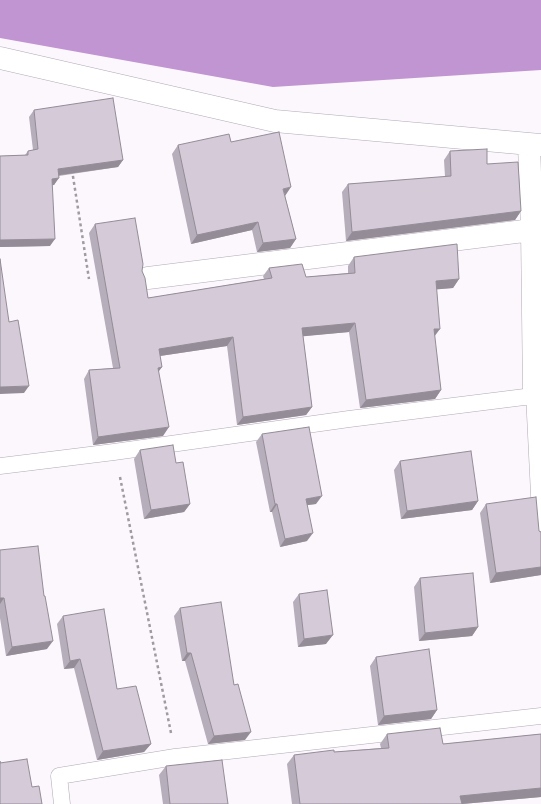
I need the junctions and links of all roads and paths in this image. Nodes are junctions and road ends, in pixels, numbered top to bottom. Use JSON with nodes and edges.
{"nodes":[{"id":1,"x":0,"y":58,"type":"edge"},
{"id":2,"x":535,"y":145,"type":"edge"},
{"id":3,"x":71,"y":163,"type":"edge"},
{"id":4,"x":532,"y":230,"type":"junction"},
{"id":5,"x":148,"y":278,"type":"dead end"},
{"id":6,"x":90,"y":279,"type":"dead end"},
{"id":7,"x":538,"y":394,"type":"edge"},
{"id":8,"x":114,"y":452,"type":"junction"},
{"id":9,"x":0,"y":466,"type":"edge"},
{"id":10,"x":541,"y":535,"type":"edge"},
{"id":11,"x":541,"y":716,"type":"edge"},
{"id":12,"x":175,"y":757,"type":"junction"},
{"id":13,"x":62,"y":804,"type":"edge"}],
"edges":[{"from":1,"to":2,"type":"street"},
{"from":2,"to":4,"type":"street"},
{"from":3,"to":6,"type":"path"},
{"from":4,"to":5,"type":"street"},
{"from":4,"to":7,"type":"street"},
{"from":7,"to":8,"type":"lane"},
{"from":7,"to":10,"type":"lane"},
{"from":8,"to":9,"type":"lane"},
{"from":8,"to":12,"type":"path"},
{"from":11,"to":12,"type":"lane"},
{"from":12,"to":13,"type":"lane"}]}
